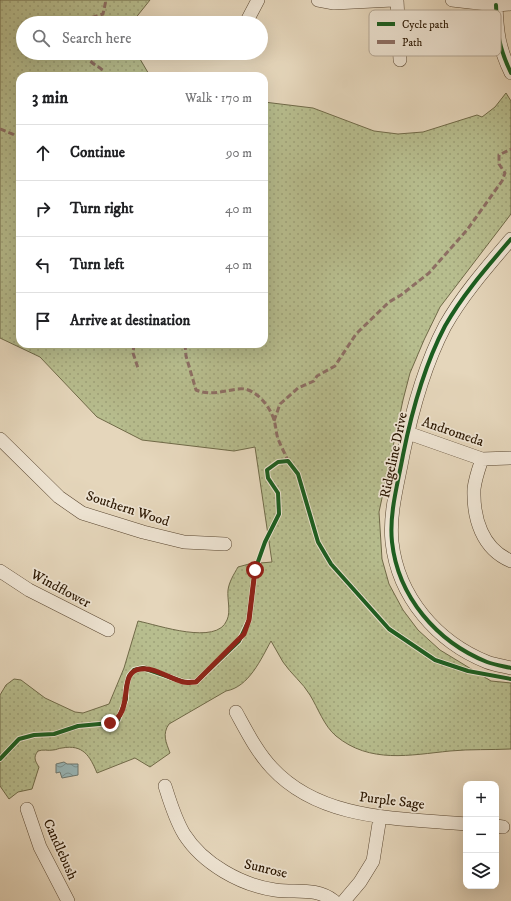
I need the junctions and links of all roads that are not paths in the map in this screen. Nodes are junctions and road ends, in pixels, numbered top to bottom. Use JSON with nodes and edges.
{"nodes":[{"id":1,"x":258,"y":0,"type":"edge"},
{"id":2,"x":318,"y":0,"type":"edge"},
{"id":3,"x":393,"y":0,"type":"edge"},
{"id":4,"x":397,"y":0,"type":"edge"},
{"id":5,"x":452,"y":0,"type":"edge"},
{"id":6,"x":511,"y":4,"type":"edge"},
{"id":7,"x":496,"y":5,"type":"junction"},
{"id":8,"x":398,"y":10,"type":"edge"},
{"id":9,"x":496,"y":10,"type":"edge"},
{"id":10,"x":249,"y":16,"type":"edge"},
{"id":11,"x":501,"y":53,"type":"edge"},
{"id":12,"x":400,"y":56,"type":"edge"},
{"id":13,"x":400,"y":60,"type":"dead end"},
{"id":14,"x":511,"y":73,"type":"edge"},
{"id":15,"x":511,"y":238,"type":"edge"},
{"id":16,"x":408,"y":433,"type":"junction"},
{"id":17,"x":0,"y":439,"type":"edge"},
{"id":18,"x":511,"y":458,"type":"edge"},
{"id":19,"x":482,"y":459,"type":"junction"},
{"id":20,"x":224,"y":544,"type":"dead end"},
{"id":21,"x":511,"y":561,"type":"edge"},
{"id":22,"x":0,"y":571,"type":"edge"},
{"id":23,"x":108,"y":630,"type":"dead end"},
{"id":24,"x":511,"y":668,"type":"edge"},
{"id":25,"x":236,"y":712,"type":"dead end"},
{"id":26,"x":165,"y":786,"type":"dead end"},
{"id":27,"x":27,"y":810,"type":"dead end"},
{"id":28,"x":380,"y":817,"type":"junction"},
{"id":29,"x":463,"y":824,"type":"edge"},
{"id":30,"x":68,"y":901,"type":"edge"},
{"id":31,"x":334,"y":901,"type":"edge"},
{"id":32,"x":344,"y":901,"type":"edge"}],
"edges":[{"from":1,"to":10,"type":"street"},
{"from":2,"to":3,"type":"street"},
{"from":4,"to":8,"type":"street"},
{"from":5,"to":7,"type":"street"},
{"from":6,"to":7,"type":"street"},
{"from":7,"to":9,"type":"street"},
{"from":11,"to":14,"type":"street"},
{"from":12,"to":13,"type":"street"},
{"from":15,"to":16,"type":"street","name":"Ridgeline Drive"},
{"from":16,"to":19,"type":"street","name":"Andromeda"},
{"from":16,"to":24,"type":"street","name":"Ridgeline Drive"},
{"from":17,"to":20,"type":"street","name":"Southern Wood"},
{"from":18,"to":19,"type":"street","name":"Andromeda"},
{"from":19,"to":21,"type":"street"},
{"from":22,"to":23,"type":"street","name":"Windflower"},
{"from":25,"to":28,"type":"street","name":"Purple Sage"},
{"from":26,"to":31,"type":"street","name":"Sunrose"},
{"from":27,"to":30,"type":"street","name":"Candlebush"},
{"from":28,"to":29,"type":"street","name":"Purple Sage"},
{"from":28,"to":32,"type":"street"}]}
